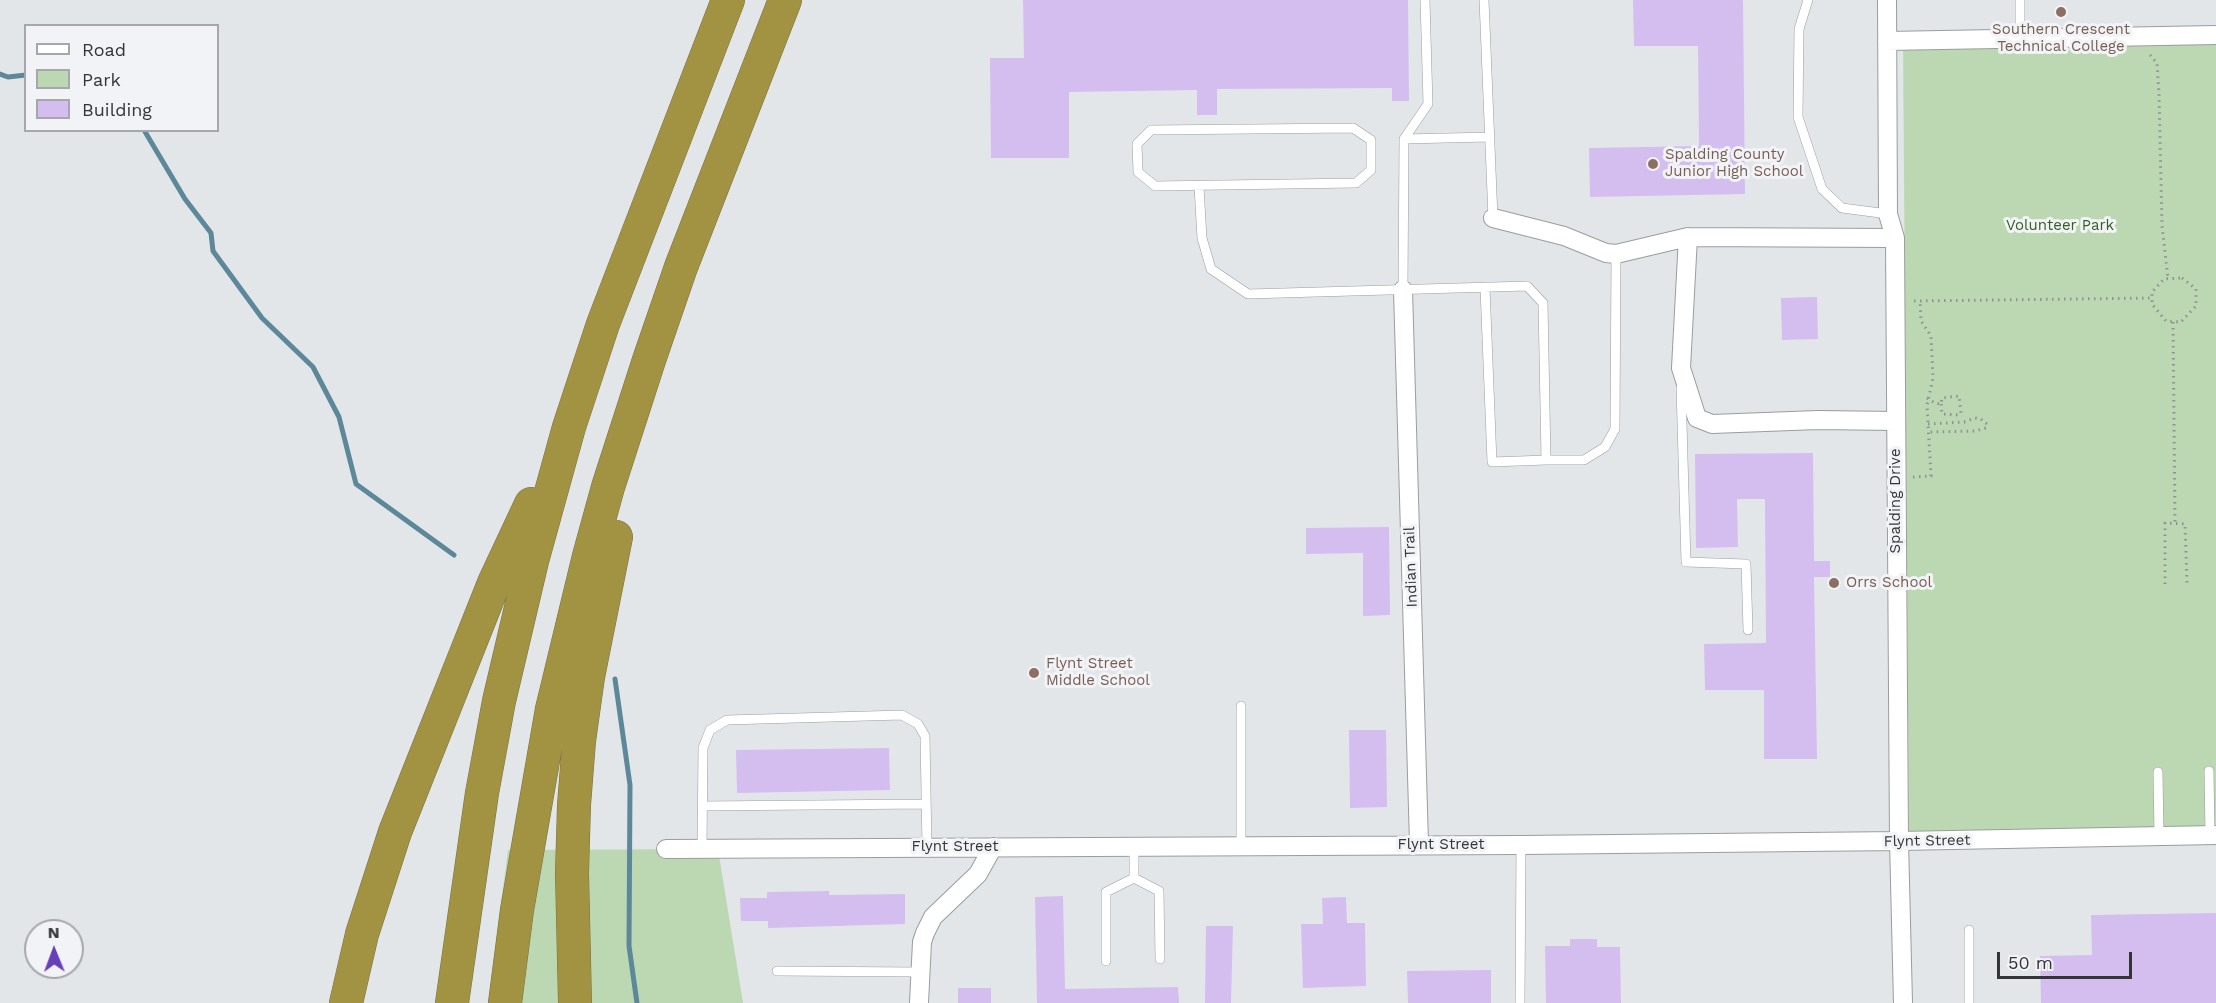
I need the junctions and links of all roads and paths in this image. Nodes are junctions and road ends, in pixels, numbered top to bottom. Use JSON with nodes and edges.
{"nodes":[{"id":1,"x":728,"y":0,"type":"edge"},
{"id":2,"x":785,"y":0,"type":"edge"},
{"id":3,"x":1425,"y":0,"type":"edge"},
{"id":4,"x":1484,"y":0,"type":"edge"},
{"id":5,"x":1808,"y":0,"type":"edge"},
{"id":6,"x":1887,"y":0,"type":"edge"},
{"id":7,"x":2020,"y":0,"type":"edge"},
{"id":8,"x":2216,"y":35,"type":"edge"},
{"id":9,"x":2020,"y":39,"type":"junction"},
{"id":10,"x":1887,"y":41,"type":"junction"},
{"id":11,"x":2144,"y":46,"type":"dead end"},
{"id":12,"x":1490,"y":137,"type":"junction"},
{"id":13,"x":1404,"y":139,"type":"junction"},
{"id":14,"x":1199,"y":187,"type":"junction"},
{"id":15,"x":1888,"y":214,"type":"junction"},
{"id":16,"x":1493,"y":218,"type":"joint"},
{"id":17,"x":1688,"y":237,"type":"junction"},
{"id":18,"x":1895,"y":238,"type":"junction"},
{"id":19,"x":1616,"y":254,"type":"junction"},
{"id":20,"x":2168,"y":279,"type":"junction"},
{"id":21,"x":1485,"y":288,"type":"junction"},
{"id":22,"x":1403,"y":290,"type":"junction"},
{"id":23,"x":2152,"y":298,"type":"junction"},
{"id":24,"x":1895,"y":301,"type":"junction"},
{"id":25,"x":1920,"y":301,"type":"junction"},
{"id":26,"x":2173,"y":322,"type":"junction"},
{"id":27,"x":649,"y":360,"type":"junction"},
{"id":28,"x":1681,"y":368,"type":"junction"},
{"id":29,"x":1927,"y":398,"type":"junction"},
{"id":30,"x":1941,"y":404,"type":"junction"},
{"id":31,"x":1953,"y":415,"type":"junction"},
{"id":32,"x":1895,"y":421,"type":"junction"},
{"id":33,"x":1953,"y":423,"type":"junction"},
{"id":34,"x":1928,"y":424,"type":"junction"},
{"id":35,"x":569,"y":427,"type":"junction"},
{"id":36,"x":1929,"y":432,"type":"junction"},
{"id":37,"x":1546,"y":460,"type":"junction"},
{"id":38,"x":1896,"y":478,"type":"junction"},
{"id":39,"x":2175,"y":523,"type":"junction"},
{"id":40,"x":2187,"y":583,"type":"dead end"},
{"id":41,"x":2165,"y":584,"type":"dead end"},
{"id":42,"x":1748,"y":630,"type":"dead end"},
{"id":43,"x":1241,"y":706,"type":"dead end"},
{"id":44,"x":2209,"y":771,"type":"dead end"},
{"id":45,"x":2158,"y":772,"type":"dead end"},
{"id":46,"x":926,"y":804,"type":"junction"},
{"id":47,"x":702,"y":806,"type":"junction"},
{"id":48,"x":2213,"y":835,"type":"edge"},
{"id":49,"x":2159,"y":836,"type":"junction"},
{"id":50,"x":1899,"y":841,"type":"junction"},
{"id":51,"x":1419,"y":844,"type":"junction"},
{"id":52,"x":1521,"y":845,"type":"junction"},
{"id":53,"x":1134,"y":846,"type":"junction"},
{"id":54,"x":1241,"y":846,"type":"junction"},
{"id":55,"x":993,"y":847,"type":"junction"},
{"id":56,"x":927,"y":848,"type":"junction"},
{"id":57,"x":666,"y":849,"type":"dead end"},
{"id":58,"x":702,"y":849,"type":"junction"},
{"id":59,"x":1134,"y":878,"type":"junction"},
{"id":60,"x":1969,"y":930,"type":"dead end"},
{"id":61,"x":1160,"y":959,"type":"dead end"},
{"id":62,"x":1106,"y":961,"type":"dead end"},
{"id":63,"x":777,"y":971,"type":"dead end"},
{"id":64,"x":920,"y":972,"type":"junction"},
{"id":65,"x":346,"y":1003,"type":"edge"},
{"id":66,"x":452,"y":1003,"type":"edge"},
{"id":67,"x":505,"y":1003,"type":"edge"},
{"id":68,"x":575,"y":1003,"type":"edge"},
{"id":69,"x":919,"y":1003,"type":"edge"},
{"id":70,"x":1520,"y":1003,"type":"edge"},
{"id":71,"x":1903,"y":1003,"type":"edge"},
{"id":72,"x":1969,"y":1003,"type":"edge"}],
"edges":[{"from":1,"to":35,"type":"highway"},
{"from":2,"to":27,"type":"highway"},
{"from":3,"to":13,"type":"lane"},
{"from":4,"to":12,"type":"lane"},
{"from":5,"to":15,"type":"lane"},
{"from":6,"to":10,"type":"street","name":"Spalding Drive"},
{"from":7,"to":9,"type":"lane"},
{"from":8,"to":9,"type":"street"},
{"from":9,"to":10,"type":"street"},
{"from":10,"to":15,"type":"street","name":"Spalding Drive"},
{"from":11,"to":20,"type":"path"},
{"from":12,"to":13,"type":"lane"},
{"from":12,"to":16,"type":"lane"},
{"from":13,"to":22,"type":"lane"},
{"from":14,"to":14,"type":"lane"},
{"from":14,"to":22,"type":"lane"},
{"from":15,"to":18,"type":"street","name":"Spalding Drive"},
{"from":16,"to":19,"type":"street"},
{"from":17,"to":18,"type":"street"},
{"from":17,"to":19,"type":"street"},
{"from":17,"to":28,"type":"street"},
{"from":18,"to":24,"type":"street","name":"Spalding Drive"},
{"from":19,"to":37,"type":"lane"},
{"from":20,"to":23,"type":"path"},
{"from":20,"to":26,"type":"path"},
{"from":21,"to":22,"type":"lane"},
{"from":21,"to":37,"type":"lane"},
{"from":21,"to":37,"type":"lane"},
{"from":22,"to":51,"type":"street","name":"Indian Trail"},
{"from":23,"to":25,"type":"path"},
{"from":23,"to":26,"type":"path"},
{"from":24,"to":25,"type":"path"},
{"from":24,"to":32,"type":"street","name":"Spalding Drive"},
{"from":25,"to":29,"type":"path"},
{"from":26,"to":39,"type":"path"},
{"from":27,"to":67,"type":"highway"},
{"from":27,"to":68,"type":"highway"},
{"from":28,"to":32,"type":"street"},
{"from":28,"to":42,"type":"lane"},
{"from":29,"to":30,"type":"path"},
{"from":29,"to":34,"type":"path"},
{"from":30,"to":31,"type":"path"},
{"from":30,"to":31,"type":"path"},
{"from":31,"to":33,"type":"path"},
{"from":32,"to":38,"type":"street","name":"Spalding Drive"},
{"from":33,"to":34,"type":"path"},
{"from":33,"to":36,"type":"path"},
{"from":34,"to":36,"type":"path"},
{"from":35,"to":65,"type":"highway"},
{"from":35,"to":66,"type":"highway"},
{"from":36,"to":38,"type":"path"},
{"from":38,"to":50,"type":"street","name":"Spalding Drive"},
{"from":39,"to":40,"type":"path"},
{"from":39,"to":41,"type":"path"},
{"from":43,"to":54,"type":"lane"},
{"from":44,"to":48,"type":"lane"},
{"from":45,"to":49,"type":"lane"},
{"from":46,"to":47,"type":"lane"},
{"from":46,"to":47,"type":"lane"},
{"from":46,"to":56,"type":"lane"},
{"from":47,"to":58,"type":"lane"},
{"from":48,"to":49,"type":"street","name":"Flynt Street"},
{"from":49,"to":50,"type":"street","name":"Flynt Street"},
{"from":50,"to":52,"type":"street","name":"Flynt Street"},
{"from":50,"to":71,"type":"street","name":"Spalding Drive"},
{"from":51,"to":52,"type":"street","name":"Flynt Street"},
{"from":51,"to":54,"type":"street","name":"Flynt Street"},
{"from":52,"to":70,"type":"lane"},
{"from":53,"to":54,"type":"street","name":"Flynt Street"},
{"from":53,"to":55,"type":"street","name":"Flynt Street"},
{"from":53,"to":59,"type":"lane"},
{"from":55,"to":56,"type":"street","name":"Flynt Street"},
{"from":55,"to":64,"type":"street"},
{"from":56,"to":58,"type":"street","name":"Flynt Street"},
{"from":57,"to":58,"type":"street","name":"Flynt Street"},
{"from":59,"to":61,"type":"lane"},
{"from":59,"to":62,"type":"lane"},
{"from":60,"to":72,"type":"lane"},
{"from":63,"to":64,"type":"lane"},
{"from":64,"to":69,"type":"street"}]}
